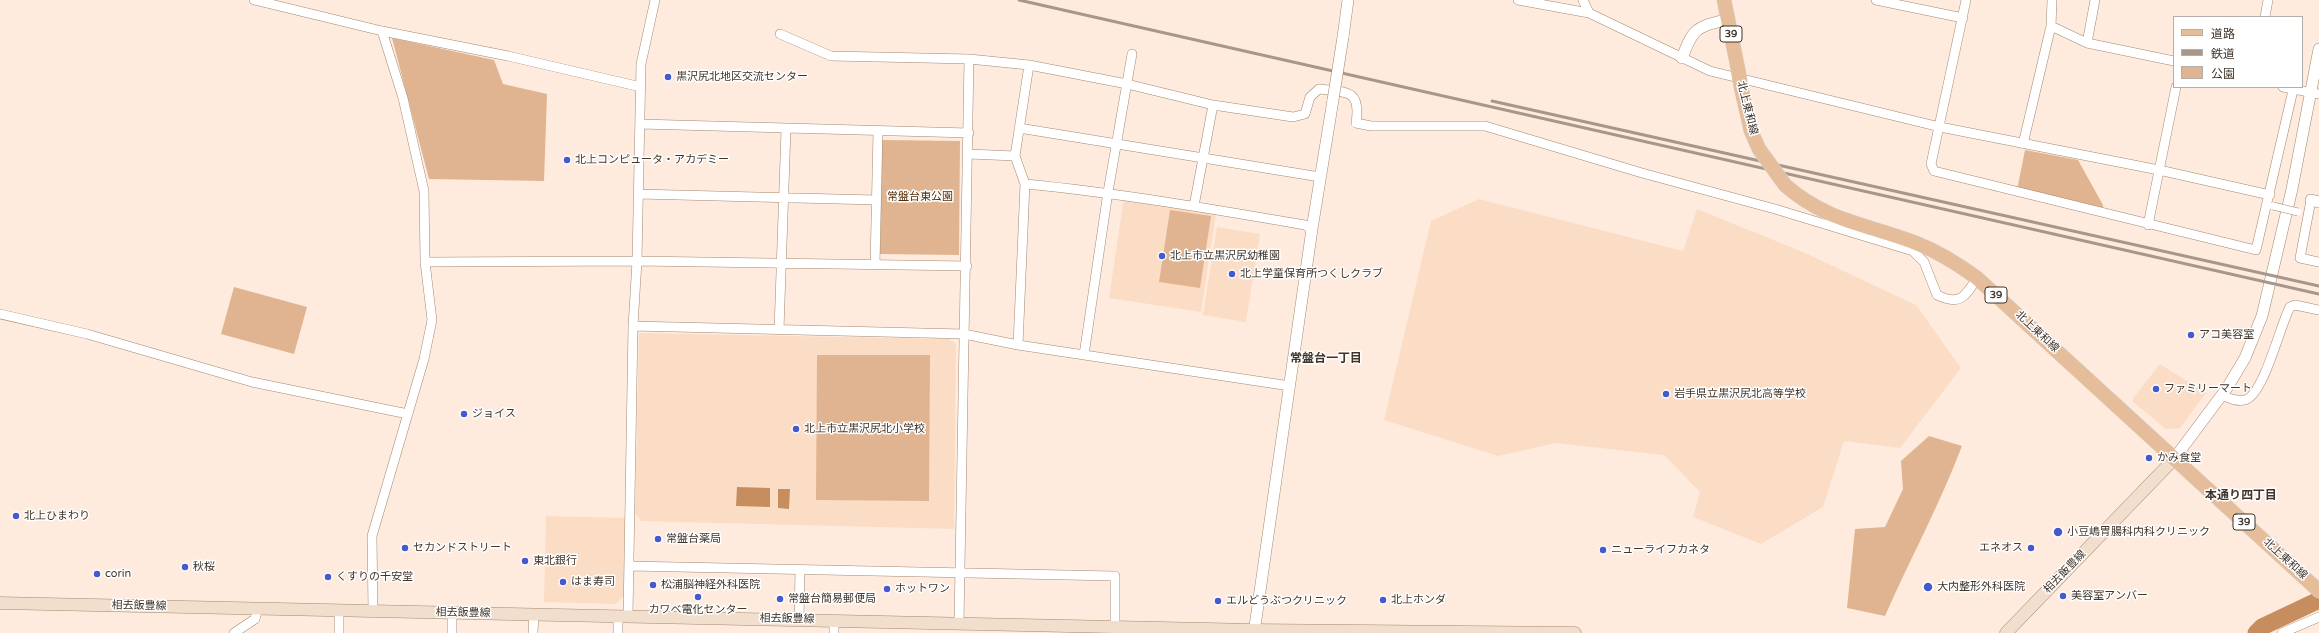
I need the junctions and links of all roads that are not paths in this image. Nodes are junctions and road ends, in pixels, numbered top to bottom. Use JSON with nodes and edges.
{"nodes":[{"id":1,"x":254,"y":0,"type":"edge"},
{"id":2,"x":655,"y":0,"type":"edge"},
{"id":3,"x":1348,"y":0,"type":"edge"},
{"id":4,"x":1518,"y":0,"type":"edge"},
{"id":5,"x":1583,"y":0,"type":"edge"},
{"id":6,"x":1724,"y":0,"type":"edge"},
{"id":7,"x":1876,"y":0,"type":"edge"},
{"id":8,"x":1966,"y":0,"type":"edge"},
{"id":9,"x":2052,"y":0,"type":"edge"},
{"id":10,"x":2095,"y":0,"type":"edge"},
{"id":11,"x":2268,"y":0,"type":"edge"},
{"id":12,"x":1589,"y":12,"type":"junction"},
{"id":13,"x":2265,"y":16,"type":"edge"},
{"id":14,"x":1963,"y":18,"type":"junction"},
{"id":15,"x":1728,"y":19,"type":"junction"},
{"id":16,"x":2051,"y":26,"type":"junction"},
{"id":17,"x":382,"y":31,"type":"junction"},
{"id":18,"x":780,"y":34,"type":"dead end"},
{"id":19,"x":2087,"y":43,"type":"junction"},
{"id":20,"x":2319,"y":49,"type":"edge"},
{"id":21,"x":1132,"y":54,"type":"dead end"},
{"id":22,"x":1682,"y":58,"type":"junction"},
{"id":23,"x":969,"y":59,"type":"junction"},
{"id":24,"x":2173,"y":61,"type":"edge"},
{"id":25,"x":1029,"y":65,"type":"junction"},
{"id":26,"x":1127,"y":84,"type":"junction"},
{"id":27,"x":641,"y":87,"type":"junction"},
{"id":28,"x":2176,"y":88,"type":"edge"},
{"id":29,"x":2286,"y":88,"type":"edge"},
{"id":30,"x":2293,"y":90,"type":"junction"},
{"id":31,"x":2315,"y":93,"type":"edge"},
{"id":32,"x":1213,"y":105,"type":"junction"},
{"id":33,"x":640,"y":124,"type":"junction"},
{"id":34,"x":1940,"y":127,"type":"junction"},
{"id":35,"x":1019,"y":128,"type":"junction"},
{"id":36,"x":786,"y":129,"type":"junction"},
{"id":37,"x":878,"y":131,"type":"junction"},
{"id":38,"x":969,"y":133,"type":"junction"},
{"id":39,"x":1117,"y":144,"type":"junction"},
{"id":40,"x":2023,"y":144,"type":"junction"},
{"id":41,"x":969,"y":154,"type":"junction"},
{"id":42,"x":1015,"y":156,"type":"junction"},
{"id":43,"x":1204,"y":159,"type":"junction"},
{"id":44,"x":2159,"y":170,"type":"junction"},
{"id":45,"x":1320,"y":177,"type":"junction"},
{"id":46,"x":1025,"y":184,"type":"junction"},
{"id":47,"x":1108,"y":192,"type":"junction"},
{"id":48,"x":638,"y":194,"type":"junction"},
{"id":49,"x":2270,"y":195,"type":"junction"},
{"id":50,"x":785,"y":198,"type":"junction"},
{"id":51,"x":876,"y":200,"type":"junction"},
{"id":52,"x":2315,"y":201,"type":"edge"},
{"id":53,"x":1194,"y":206,"type":"junction"},
{"id":54,"x":2273,"y":206,"type":"dead end"},
{"id":55,"x":2298,"y":212,"type":"dead end"},
{"id":56,"x":2148,"y":225,"type":"junction"},
{"id":57,"x":1312,"y":229,"type":"junction"},
{"id":58,"x":637,"y":261,"type":"junction"},
{"id":59,"x":426,"y":262,"type":"junction"},
{"id":60,"x":2319,"y":262,"type":"edge"},
{"id":61,"x":783,"y":265,"type":"junction"},
{"id":62,"x":874,"y":265,"type":"junction"},
{"id":63,"x":967,"y":266,"type":"junction"},
{"id":64,"x":1977,"y":278,"type":"junction"},
{"id":65,"x":2319,"y":310,"type":"edge"},
{"id":66,"x":0,"y":314,"type":"edge"},
{"id":67,"x":632,"y":326,"type":"junction"},
{"id":68,"x":780,"y":330,"type":"junction"},
{"id":69,"x":964,"y":334,"type":"junction"},
{"id":70,"x":1018,"y":345,"type":"junction"},
{"id":71,"x":1084,"y":355,"type":"junction"},
{"id":72,"x":1290,"y":386,"type":"junction"},
{"id":73,"x":2221,"y":395,"type":"junction"},
{"id":74,"x":408,"y":414,"type":"junction"},
{"id":75,"x":2174,"y":459,"type":"junction"},
{"id":76,"x":628,"y":566,"type":"junction"},
{"id":77,"x":800,"y":570,"type":"junction"},
{"id":78,"x":960,"y":573,"type":"junction"},
{"id":79,"x":2316,"y":588,"type":"edge"},
{"id":80,"x":0,"y":603,"type":"edge"},
{"id":81,"x":258,"y":608,"type":"junction"},
{"id":82,"x":339,"y":610,"type":"junction"},
{"id":83,"x":373,"y":611,"type":"junction"},
{"id":84,"x":452,"y":613,"type":"junction"},
{"id":85,"x":534,"y":614,"type":"junction"},
{"id":86,"x":623,"y":616,"type":"junction"},
{"id":87,"x":2319,"y":617,"type":"edge"},
{"id":88,"x":799,"y":620,"type":"junction"},
{"id":89,"x":834,"y":620,"type":"junction"},
{"id":90,"x":959,"y":623,"type":"junction"},
{"id":91,"x":1110,"y":628,"type":"edge"},
{"id":92,"x":1047,"y":629,"type":"edge"},
{"id":93,"x":1254,"y":631,"type":"edge"},
{"id":94,"x":234,"y":633,"type":"edge"},
{"id":95,"x":339,"y":633,"type":"edge"},
{"id":96,"x":452,"y":633,"type":"edge"},
{"id":97,"x":533,"y":633,"type":"edge"},
{"id":98,"x":618,"y":633,"type":"edge"},
{"id":99,"x":834,"y":633,"type":"edge"},
{"id":100,"x":1547,"y":633,"type":"edge"},
{"id":101,"x":1575,"y":633,"type":"edge"},
{"id":102,"x":2006,"y":633,"type":"edge"},
{"id":103,"x":2282,"y":633,"type":"edge"}],
"edges":[{"from":1,"to":17,"type":"street"},
{"from":2,"to":27,"type":"street"},
{"from":3,"to":45,"type":"street","bridge":true},
{"from":4,"to":12,"type":"street"},
{"from":5,"to":12,"type":"street"},
{"from":6,"to":15,"type":"main road","name":"北上東和線","number":"39"},
{"from":7,"to":14,"type":"street"},
{"from":8,"to":14,"type":"street"},
{"from":9,"to":16,"type":"street"},
{"from":10,"to":19,"type":"street"},
{"from":11,"to":13,"type":"street"},
{"from":12,"to":22,"type":"street"},
{"from":14,"to":34,"type":"street"},
{"from":15,"to":22,"type":"street"},
{"from":15,"to":64,"type":"main road","name":"北上東和線","number":"39","bridge":true},
{"from":16,"to":19,"type":"street"},
{"from":16,"to":40,"type":"street"},
{"from":17,"to":27,"type":"street"},
{"from":17,"to":59,"type":"street"},
{"from":18,"to":23,"type":"street"},
{"from":19,"to":24,"type":"street"},
{"from":20,"to":31,"type":"street"},
{"from":21,"to":26,"type":"street"},
{"from":22,"to":34,"type":"street"},
{"from":23,"to":25,"type":"street"},
{"from":23,"to":38,"type":"street"},
{"from":25,"to":26,"type":"street"},
{"from":25,"to":35,"type":"street"},
{"from":26,"to":32,"type":"street"},
{"from":26,"to":39,"type":"street"},
{"from":27,"to":33,"type":"street"},
{"from":28,"to":44,"type":"street"},
{"from":29,"to":30,"type":"street"},
{"from":30,"to":31,"type":"street"},
{"from":30,"to":49,"type":"street"},
{"from":31,"to":73,"type":"street"},
{"from":32,"to":43,"type":"street"},
{"from":32,"to":64,"type":"street"},
{"from":33,"to":36,"type":"street"},
{"from":33,"to":48,"type":"street"},
{"from":34,"to":40,"type":"street"},
{"from":34,"to":56,"type":"street"},
{"from":35,"to":39,"type":"street"},
{"from":35,"to":42,"type":"street"},
{"from":36,"to":37,"type":"street"},
{"from":36,"to":50,"type":"street"},
{"from":37,"to":38,"type":"street"},
{"from":37,"to":51,"type":"street"},
{"from":38,"to":41,"type":"street"},
{"from":39,"to":43,"type":"street"},
{"from":39,"to":47,"type":"street"},
{"from":40,"to":44,"type":"street"},
{"from":41,"to":42,"type":"street"},
{"from":41,"to":63,"type":"street"},
{"from":42,"to":46,"type":"street"},
{"from":43,"to":45,"type":"street"},
{"from":43,"to":53,"type":"street"},
{"from":44,"to":49,"type":"street"},
{"from":44,"to":56,"type":"street"},
{"from":45,"to":57,"type":"street"},
{"from":46,"to":47,"type":"street"},
{"from":46,"to":70,"type":"street"},
{"from":47,"to":53,"type":"street"},
{"from":47,"to":71,"type":"street"},
{"from":48,"to":50,"type":"street"},
{"from":48,"to":58,"type":"street"},
{"from":49,"to":56,"type":"street"},
{"from":50,"to":51,"type":"street"},
{"from":50,"to":61,"type":"street"},
{"from":51,"to":62,"type":"street"},
{"from":52,"to":60,"type":"street"},
{"from":53,"to":57,"type":"street"},
{"from":54,"to":55,"type":"street","bridge":true},
{"from":57,"to":72,"type":"street"},
{"from":58,"to":59,"type":"street"},
{"from":58,"to":61,"type":"street"},
{"from":58,"to":67,"type":"street"},
{"from":59,"to":74,"type":"street"},
{"from":61,"to":62,"type":"street"},
{"from":61,"to":68,"type":"street"},
{"from":62,"to":63,"type":"street"},
{"from":63,"to":69,"type":"street"},
{"from":64,"to":75,"type":"main road","name":"北上東和線","number":"39"},
{"from":65,"to":73,"type":"street"},
{"from":66,"to":74,"type":"street"},
{"from":67,"to":68,"type":"street"},
{"from":67,"to":76,"type":"street"},
{"from":68,"to":69,"type":"street"},
{"from":69,"to":70,"type":"street"},
{"from":69,"to":78,"type":"street"},
{"from":70,"to":71,"type":"street"},
{"from":71,"to":72,"type":"street"},
{"from":72,"to":93,"type":"street"},
{"from":73,"to":75,"type":"street"},
{"from":74,"to":83,"type":"street"},
{"from":75,"to":79,"type":"main road","name":"北上東和線","number":"39"},
{"from":75,"to":102,"type":"main road","name":"相去飯豊線"},
{"from":76,"to":77,"type":"street"},
{"from":76,"to":86,"type":"street"},
{"from":77,"to":78,"type":"street"},
{"from":77,"to":88,"type":"street"},
{"from":78,"to":90,"type":"street"},
{"from":78,"to":91,"type":"street"},
{"from":80,"to":81,"type":"main road","name":"相去飯豊線"},
{"from":81,"to":82,"type":"main road","name":"相去飯豊線"},
{"from":81,"to":94,"type":"street"},
{"from":82,"to":83,"type":"main road","name":"相去飯豊線"},
{"from":82,"to":95,"type":"street"},
{"from":83,"to":84,"type":"main road","name":"相去飯豊線"},
{"from":84,"to":85,"type":"main road","name":"相去飯豊線"},
{"from":84,"to":96,"type":"street"},
{"from":85,"to":86,"type":"main road","name":"相去飯豊線"},
{"from":85,"to":97,"type":"street"},
{"from":86,"to":88,"type":"main road","name":"相去飯豊線"},
{"from":86,"to":98,"type":"street"},
{"from":87,"to":103,"type":"street"},
{"from":88,"to":89,"type":"main road","name":"相去飯豊線"},
{"from":89,"to":90,"type":"main road","name":"相去飯豊線"},
{"from":89,"to":99,"type":"street"},
{"from":90,"to":92,"type":"main road","name":"相去飯豊線"},
{"from":91,"to":92,"type":"main road","name":"相去飯豊線"},
{"from":91,"to":93,"type":"main road","name":"相去飯豊線"},
{"from":93,"to":100,"type":"main road","name":"相去飯豊線"},
{"from":100,"to":101,"type":"main road","name":"相去飯豊線"}]}
